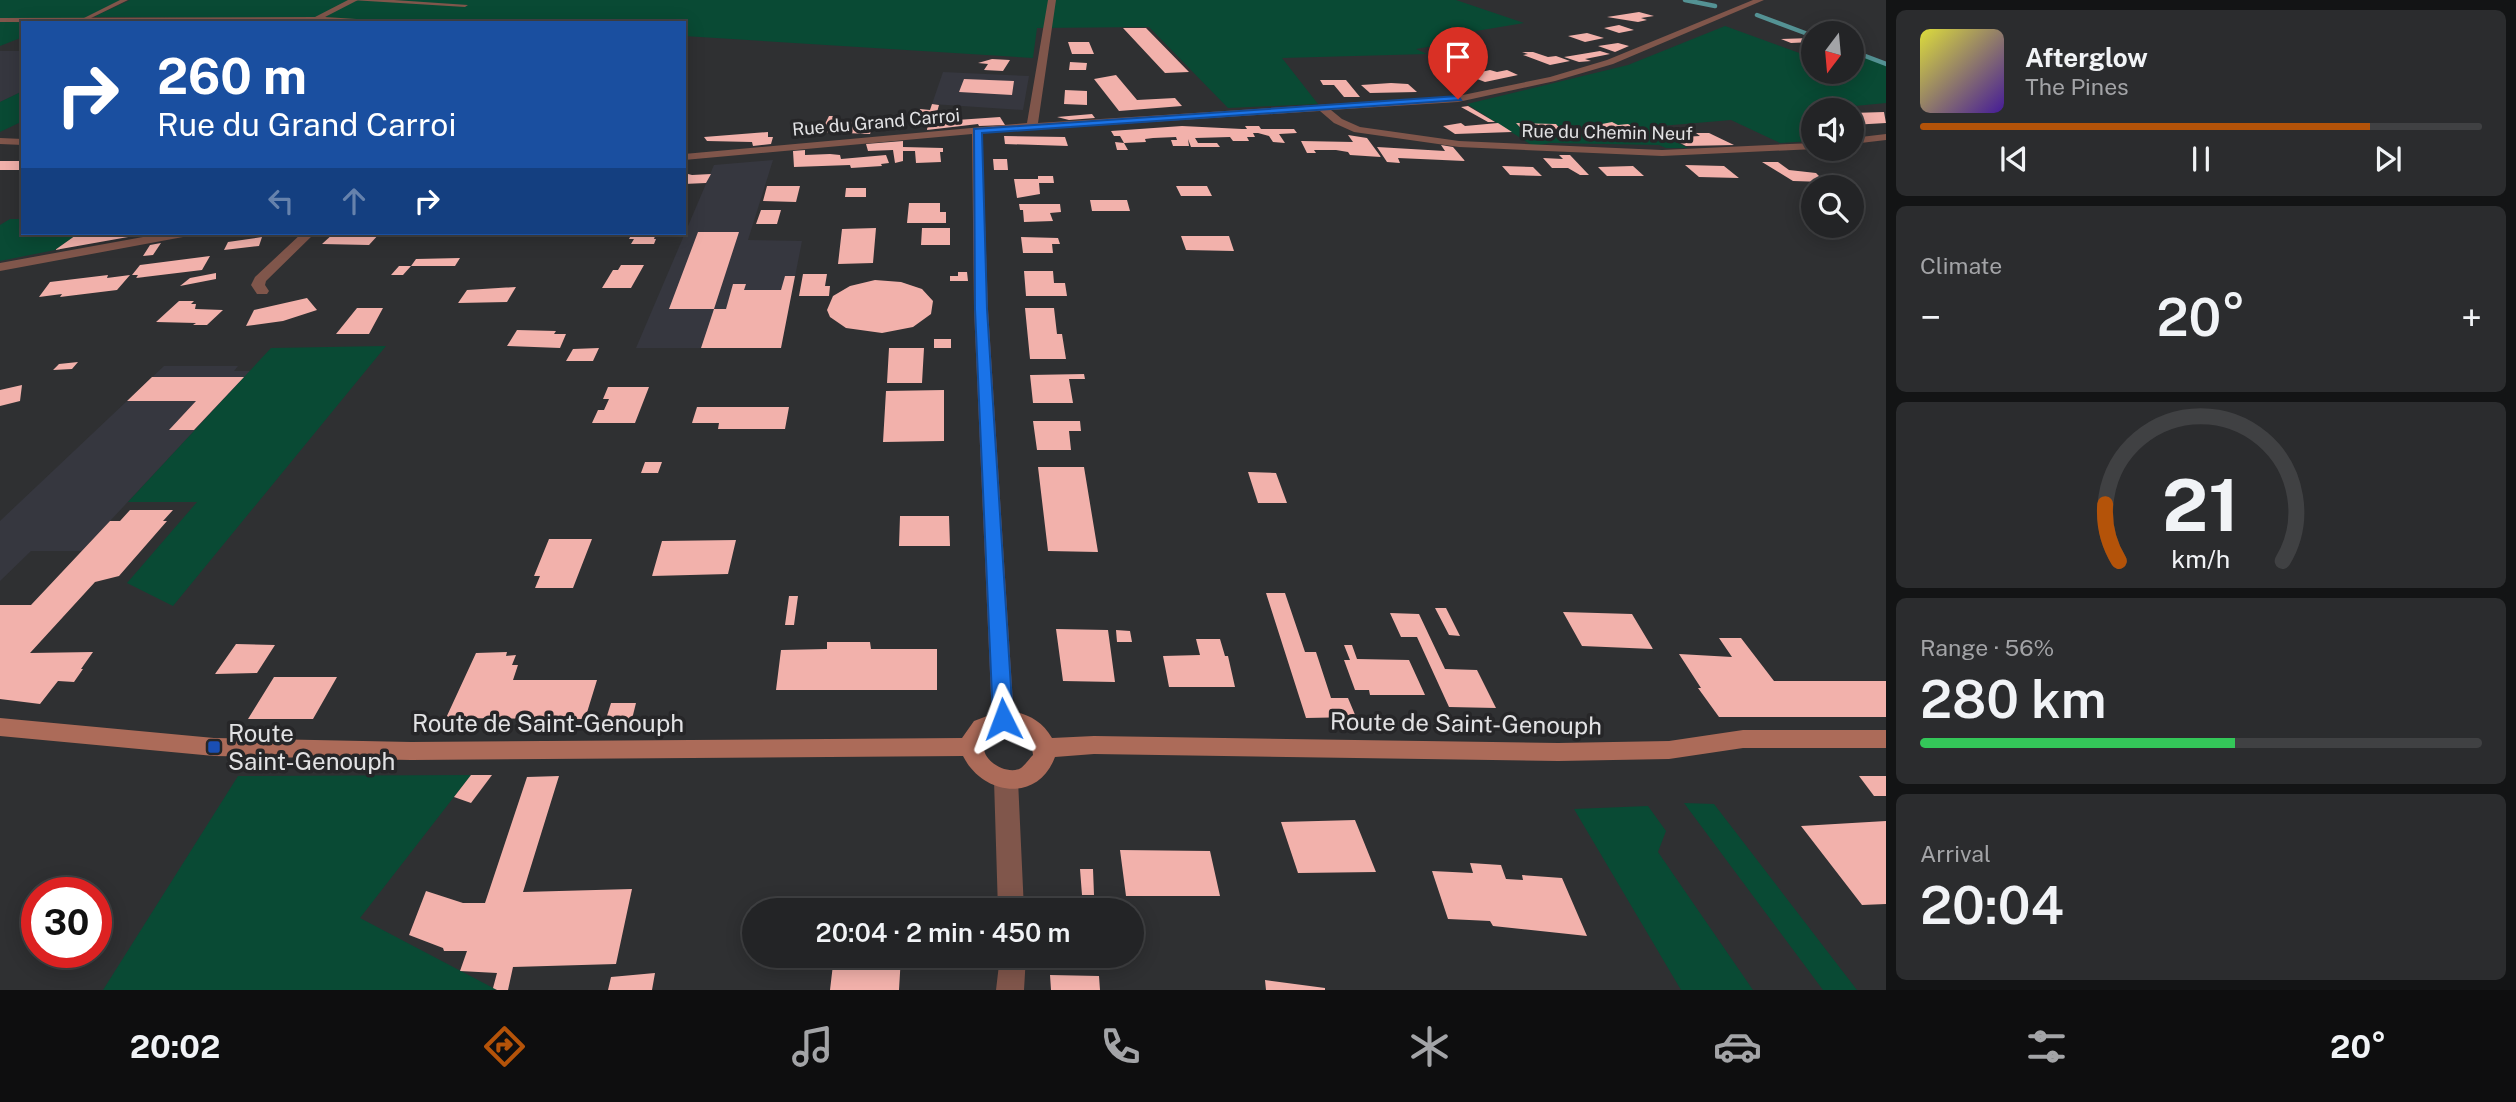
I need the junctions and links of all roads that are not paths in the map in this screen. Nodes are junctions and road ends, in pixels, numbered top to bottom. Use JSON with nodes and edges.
{"nodes":[{"id":1,"x":125,"y":0,"type":"edge"},
{"id":2,"x":354,"y":0,"type":"edge"},
{"id":3,"x":1052,"y":0,"type":"edge"},
{"id":4,"x":1760,"y":0,"type":"edge"},
{"id":5,"x":465,"y":5,"type":"dead end"},
{"id":6,"x":85,"y":19,"type":"junction"},
{"id":7,"x":316,"y":19,"type":"junction"},
{"id":8,"x":0,"y":20,"type":"edge"},
{"id":9,"x":366,"y":21,"type":"edge"},
{"id":10,"x":1323,"y":108,"type":"junction"},
{"id":11,"x":1032,"y":127,"type":"junction"},
{"id":12,"x":977,"y":131,"type":"junction"},
{"id":13,"x":1886,"y":137,"type":"edge"},
{"id":14,"x":1864,"y":140,"type":"edge"},
{"id":15,"x":0,"y":141,"type":"edge"},
{"id":16,"x":21,"y":142,"type":"edge"},
{"id":17,"x":1801,"y":147,"type":"edge"},
{"id":18,"x":686,"y":157,"type":"edge"},
{"id":19,"x":172,"y":235,"type":"edge"},
{"id":20,"x":307,"y":235,"type":"edge"},
{"id":21,"x":0,"y":267,"type":"edge"},
{"id":22,"x":262,"y":291,"type":"dead end"},
{"id":23,"x":1003,"y":719,"type":"junction"},
{"id":24,"x":0,"y":727,"type":"edge"},
{"id":25,"x":1886,"y":739,"type":"edge"},
{"id":26,"x":971,"y":747,"type":"junction"},
{"id":27,"x":1045,"y":748,"type":"junction"},
{"id":28,"x":1006,"y":780,"type":"junction"},
{"id":29,"x":1011,"y":898,"type":"edge"},
{"id":30,"x":1012,"y":968,"type":"edge"},
{"id":31,"x":1010,"y":990,"type":"edge"}],
"edges":[{"from":1,"to":6,"type":"lane"},
{"from":2,"to":5,"type":"lane"},
{"from":2,"to":7,"type":"street"},
{"from":3,"to":11,"type":"street"},
{"from":4,"to":10,"type":"street","name":"Rue du Grand Carroi"},
{"from":6,"to":7,"type":"street"},
{"from":6,"to":8,"type":"street"},
{"from":7,"to":9,"type":"street"},
{"from":10,"to":11,"type":"street","name":"Rue du Grand Carroi"},
{"from":10,"to":17,"type":"street","name":"Rue du Chemin Neuf"},
{"from":11,"to":12,"type":"street","name":"Rue du Grand Carroi"},
{"from":12,"to":18,"type":"street","name":"Rue du Grand Carroi"},
{"from":12,"to":23,"type":"street"},
{"from":13,"to":14,"type":"street"},
{"from":15,"to":16,"type":"street"},
{"from":19,"to":21,"type":"street"},
{"from":20,"to":22,"type":"street"},
{"from":23,"to":26,"type":"street"},
{"from":23,"to":27,"type":"street"},
{"from":24,"to":26,"type":"street","name":"Route de Saint-Genouph"},
{"from":25,"to":27,"type":"street","name":"Route de Saint-Genouph"},
{"from":26,"to":28,"type":"street"},
{"from":27,"to":28,"type":"street"},
{"from":28,"to":29,"type":"street"},
{"from":30,"to":31,"type":"street"}]}
